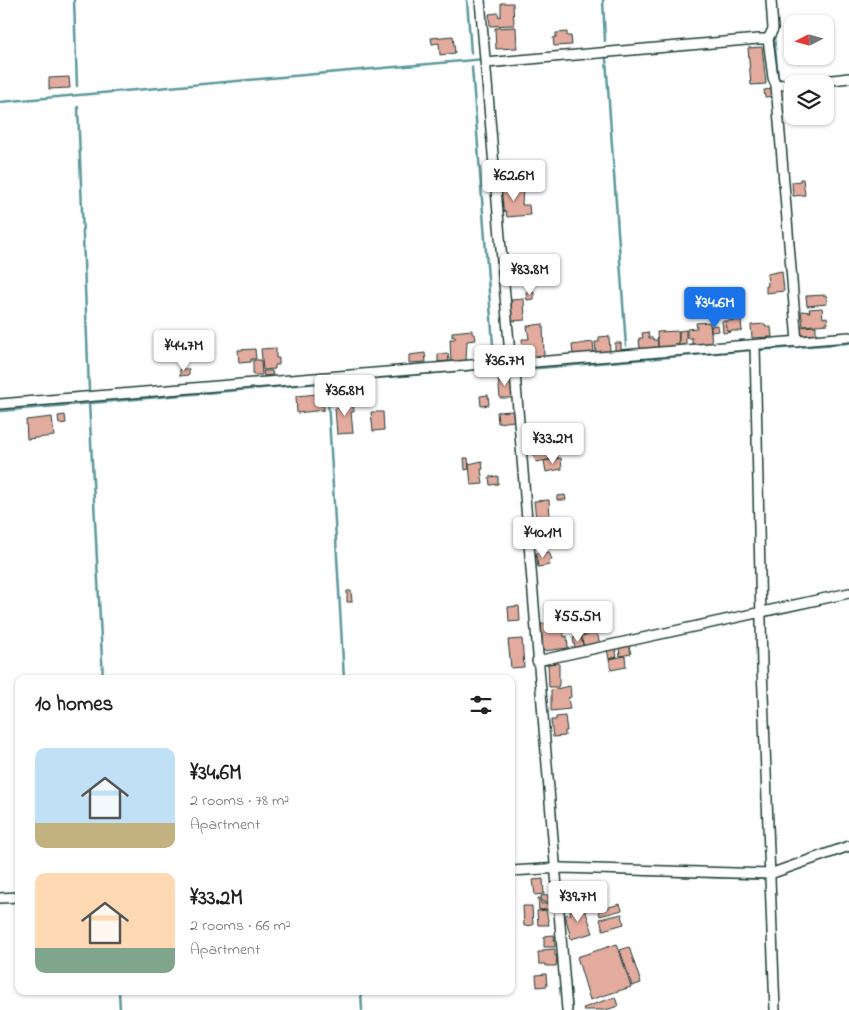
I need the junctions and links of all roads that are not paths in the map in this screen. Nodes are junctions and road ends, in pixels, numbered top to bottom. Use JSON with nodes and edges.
{"nodes":[{"id":1,"x":480,"y":0,"type":"edge"},
{"id":2,"x":771,"y":0,"type":"edge"},
{"id":3,"x":770,"y":36,"type":"junction"},
{"id":4,"x":486,"y":60,"type":"junction"},
{"id":5,"x":849,"y":78,"type":"edge"},
{"id":6,"x":834,"y":80,"type":"edge"},
{"id":7,"x":784,"y":84,"type":"edge"},
{"id":8,"x":776,"y":85,"type":"junction"},
{"id":9,"x":849,"y":337,"type":"edge"},
{"id":10,"x":797,"y":342,"type":"junction"},
{"id":11,"x":755,"y":349,"type":"junction"},
{"id":12,"x":513,"y":362,"type":"junction"},
{"id":13,"x":0,"y":404,"type":"edge"},
{"id":14,"x":849,"y":593,"type":"edge"},
{"id":15,"x":762,"y":612,"type":"junction"},
{"id":16,"x":540,"y":661,"type":"junction"},
{"id":17,"x":849,"y":846,"type":"edge"},
{"id":18,"x":557,"y":870,"type":"junction"},
{"id":19,"x":515,"y":871,"type":"edge"},
{"id":20,"x":770,"y":877,"type":"junction"},
{"id":21,"x":15,"y":897,"type":"edge"},
{"id":22,"x":0,"y":898,"type":"edge"},
{"id":23,"x":567,"y":1010,"type":"edge"},
{"id":24,"x":775,"y":1010,"type":"edge"}],
"edges":[{"from":1,"to":4,"type":"street"},
{"from":2,"to":3,"type":"street"},
{"from":3,"to":4,"type":"street"},
{"from":3,"to":8,"type":"street"},
{"from":4,"to":12,"type":"street"},
{"from":5,"to":6,"type":"street"},
{"from":7,"to":8,"type":"street"},
{"from":8,"to":10,"type":"street"},
{"from":9,"to":10,"type":"street"},
{"from":10,"to":11,"type":"street"},
{"from":11,"to":12,"type":"street"},
{"from":11,"to":15,"type":"street"},
{"from":12,"to":13,"type":"street"},
{"from":12,"to":16,"type":"street"},
{"from":14,"to":15,"type":"street"},
{"from":15,"to":16,"type":"street"},
{"from":15,"to":20,"type":"street"},
{"from":16,"to":18,"type":"street"},
{"from":17,"to":20,"type":"street"},
{"from":18,"to":19,"type":"street"},
{"from":18,"to":20,"type":"street"},
{"from":18,"to":23,"type":"street"},
{"from":20,"to":24,"type":"street"},
{"from":21,"to":22,"type":"street"}]}
